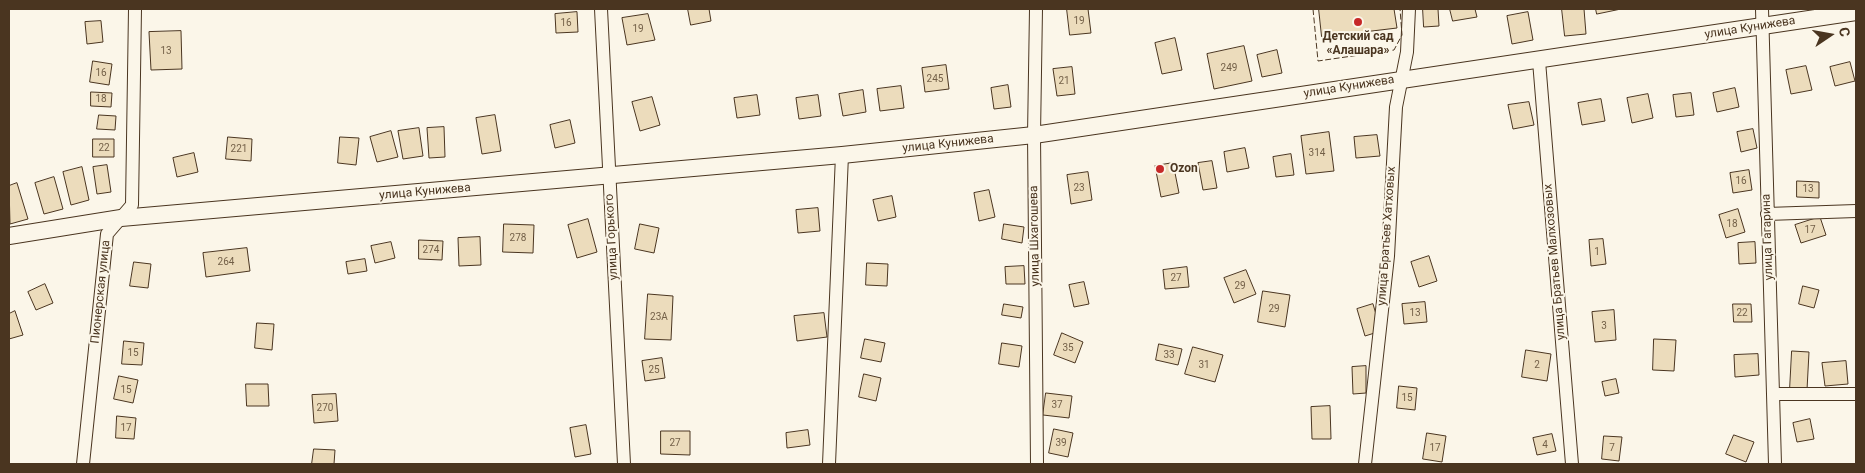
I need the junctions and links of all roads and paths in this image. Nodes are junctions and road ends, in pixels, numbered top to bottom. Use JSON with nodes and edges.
{"nodes":[{"id":1,"x":135,"y":9,"type":"edge"},
{"id":2,"x":600,"y":9,"type":"edge"},
{"id":3,"x":1036,"y":9,"type":"edge"},
{"id":4,"x":1409,"y":9,"type":"edge"},
{"id":5,"x":1762,"y":9,"type":"edge"},
{"id":6,"x":1856,"y":12,"type":"edge"},
{"id":7,"x":1763,"y":26,"type":"junction"},
{"id":8,"x":1539,"y":61,"type":"junction"},
{"id":9,"x":1402,"y":79,"type":"junction"},
{"id":10,"x":1034,"y":135,"type":"junction"},
{"id":11,"x":842,"y":154,"type":"junction"},
{"id":12,"x":609,"y":175,"type":"junction"},
{"id":13,"x":1856,"y":211,"type":"edge"},
{"id":14,"x":1767,"y":214,"type":"junction"},
{"id":15,"x":121,"y":218,"type":"junction"},
{"id":16,"x":9,"y":236,"type":"edge"},
{"id":17,"x":1773,"y":394,"type":"junction"},
{"id":18,"x":1856,"y":394,"type":"edge"},
{"id":19,"x":83,"y":464,"type":"edge"},
{"id":20,"x":624,"y":464,"type":"edge"},
{"id":21,"x":829,"y":464,"type":"edge"},
{"id":22,"x":1037,"y":464,"type":"edge"},
{"id":23,"x":1365,"y":464,"type":"edge"},
{"id":24,"x":1572,"y":464,"type":"edge"},
{"id":25,"x":1775,"y":464,"type":"edge"}],
"edges":[{"from":1,"to":15,"type":"street","name":"Пионерская улица"},
{"from":2,"to":12,"type":"street","name":"улица Горького"},
{"from":3,"to":10,"type":"street","name":"улица Шхагошева"},
{"from":4,"to":9,"type":"street","name":"улица Братьев Хатховых"},
{"from":5,"to":7,"type":"street","name":"улица Гагарина"},
{"from":6,"to":7,"type":"street","name":"улица Кунижева"},
{"from":7,"to":8,"type":"street","name":"улица Кунижева"},
{"from":7,"to":14,"type":"street","name":"улица Гагарина"},
{"from":8,"to":9,"type":"street","name":"улица Кунижева"},
{"from":8,"to":24,"type":"street","name":"улица Братьев Малхозовых"},
{"from":9,"to":10,"type":"street","name":"улица Кунижева"},
{"from":9,"to":23,"type":"street","name":"улица Братьев Хатховых"},
{"from":10,"to":11,"type":"street","name":"улица Кунижева"},
{"from":10,"to":22,"type":"street","name":"улица Шхагошева"},
{"from":11,"to":12,"type":"street","name":"улица Кунижева"},
{"from":11,"to":21,"type":"street"},
{"from":12,"to":15,"type":"street","name":"улица Кунижева"},
{"from":12,"to":20,"type":"street","name":"улица Горького"},
{"from":13,"to":14,"type":"street"},
{"from":14,"to":17,"type":"street","name":"улица Гагарина"},
{"from":15,"to":16,"type":"street","name":"улица Кунижева"},
{"from":15,"to":19,"type":"street","name":"Пионерская улица"},
{"from":17,"to":18,"type":"street"},
{"from":17,"to":25,"type":"street","name":"улица Гагарина"}]}
